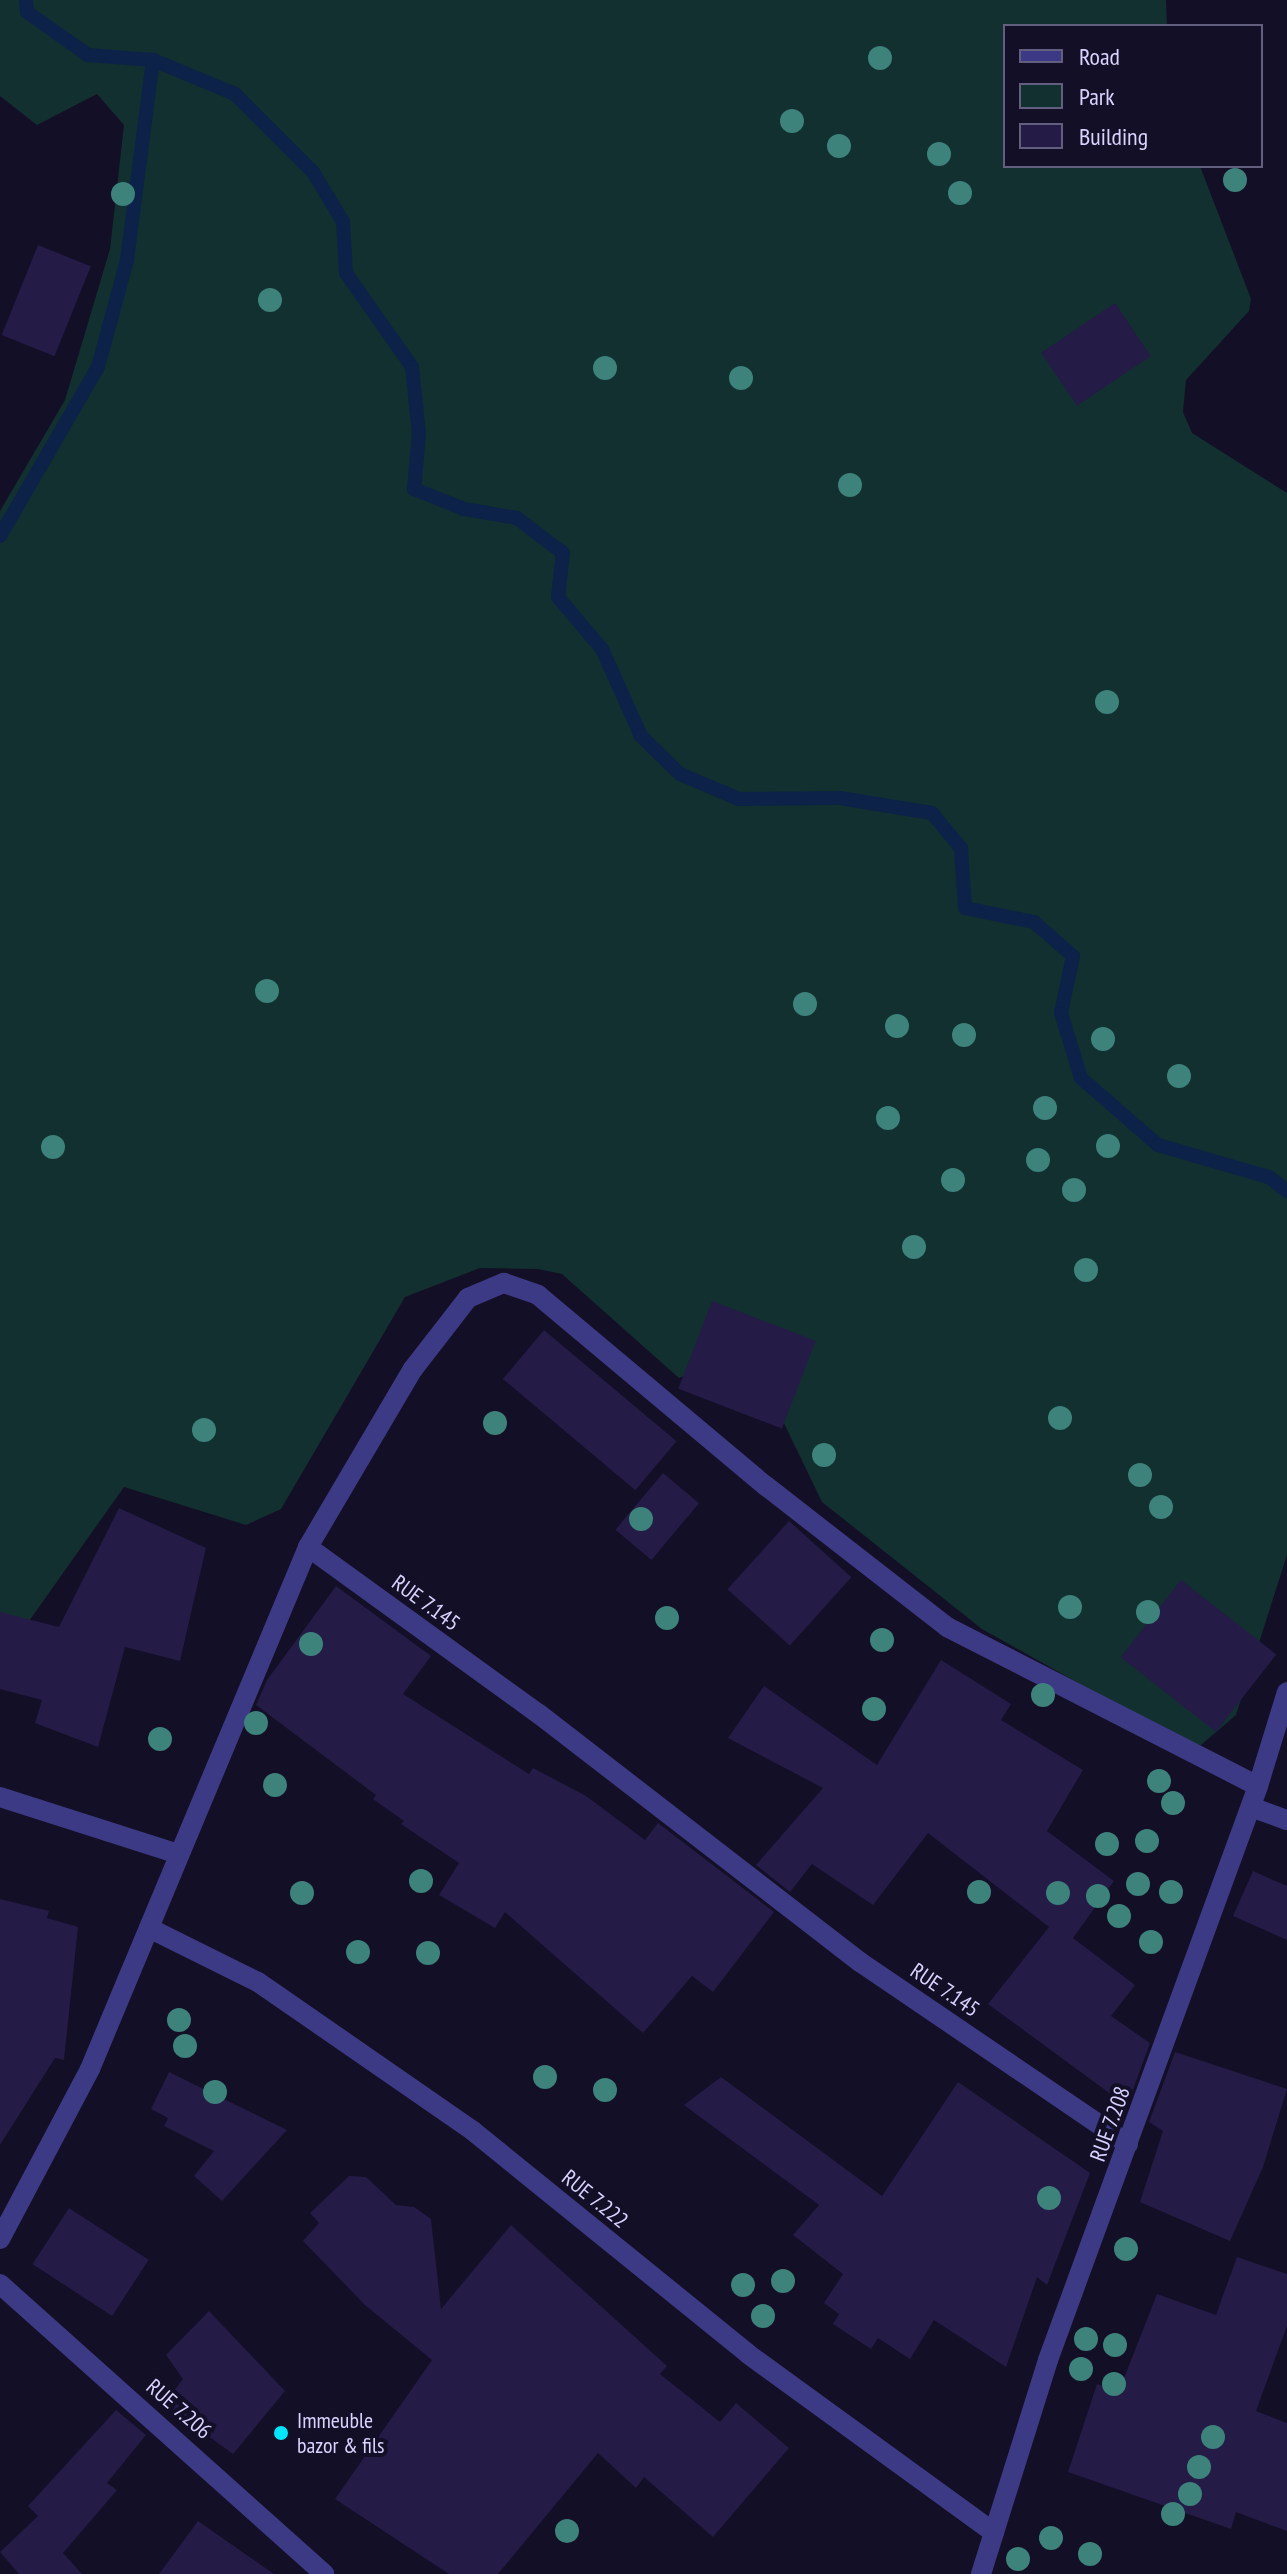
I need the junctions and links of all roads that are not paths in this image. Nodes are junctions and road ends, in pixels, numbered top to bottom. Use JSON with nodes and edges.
{"nodes":[{"id":1,"x":308,"y":1547,"type":"junction"},
{"id":2,"x":1287,"y":1692,"type":"edge"},
{"id":3,"x":1258,"y":1786,"type":"junction"},
{"id":4,"x":0,"y":1797,"type":"edge"},
{"id":5,"x":1251,"y":1807,"type":"junction"},
{"id":6,"x":1287,"y":1820,"type":"edge"},
{"id":7,"x":179,"y":1854,"type":"junction"},
{"id":8,"x":149,"y":1928,"type":"junction"},
{"id":9,"x":1128,"y":2144,"type":"junction"},
{"id":10,"x":0,"y":2239,"type":"edge"},
{"id":11,"x":0,"y":2284,"type":"edge"},
{"id":12,"x":994,"y":2533,"type":"junction"},
{"id":13,"x":324,"y":2574,"type":"edge"},
{"id":14,"x":981,"y":2574,"type":"edge"}],
"edges":[{"from":1,"to":3,"type":"street"},
{"from":1,"to":7,"type":"street"},
{"from":1,"to":9,"type":"street","name":"RUE 7.145"},
{"from":2,"to":3,"type":"street","name":"RUE 7.208"},
{"from":3,"to":5,"type":"street","name":"RUE 7.208"},
{"from":4,"to":7,"type":"street"},
{"from":5,"to":6,"type":"street"},
{"from":5,"to":9,"type":"street","name":"RUE 7.208"},
{"from":7,"to":8,"type":"street"},
{"from":8,"to":10,"type":"street"},
{"from":8,"to":12,"type":"street","name":"RUE 7.222"},
{"from":9,"to":12,"type":"street","name":"RUE 7.208"},
{"from":11,"to":13,"type":"street","name":"RUE 7.206"},
{"from":12,"to":14,"type":"street","name":"RUE 7.208"}]}
